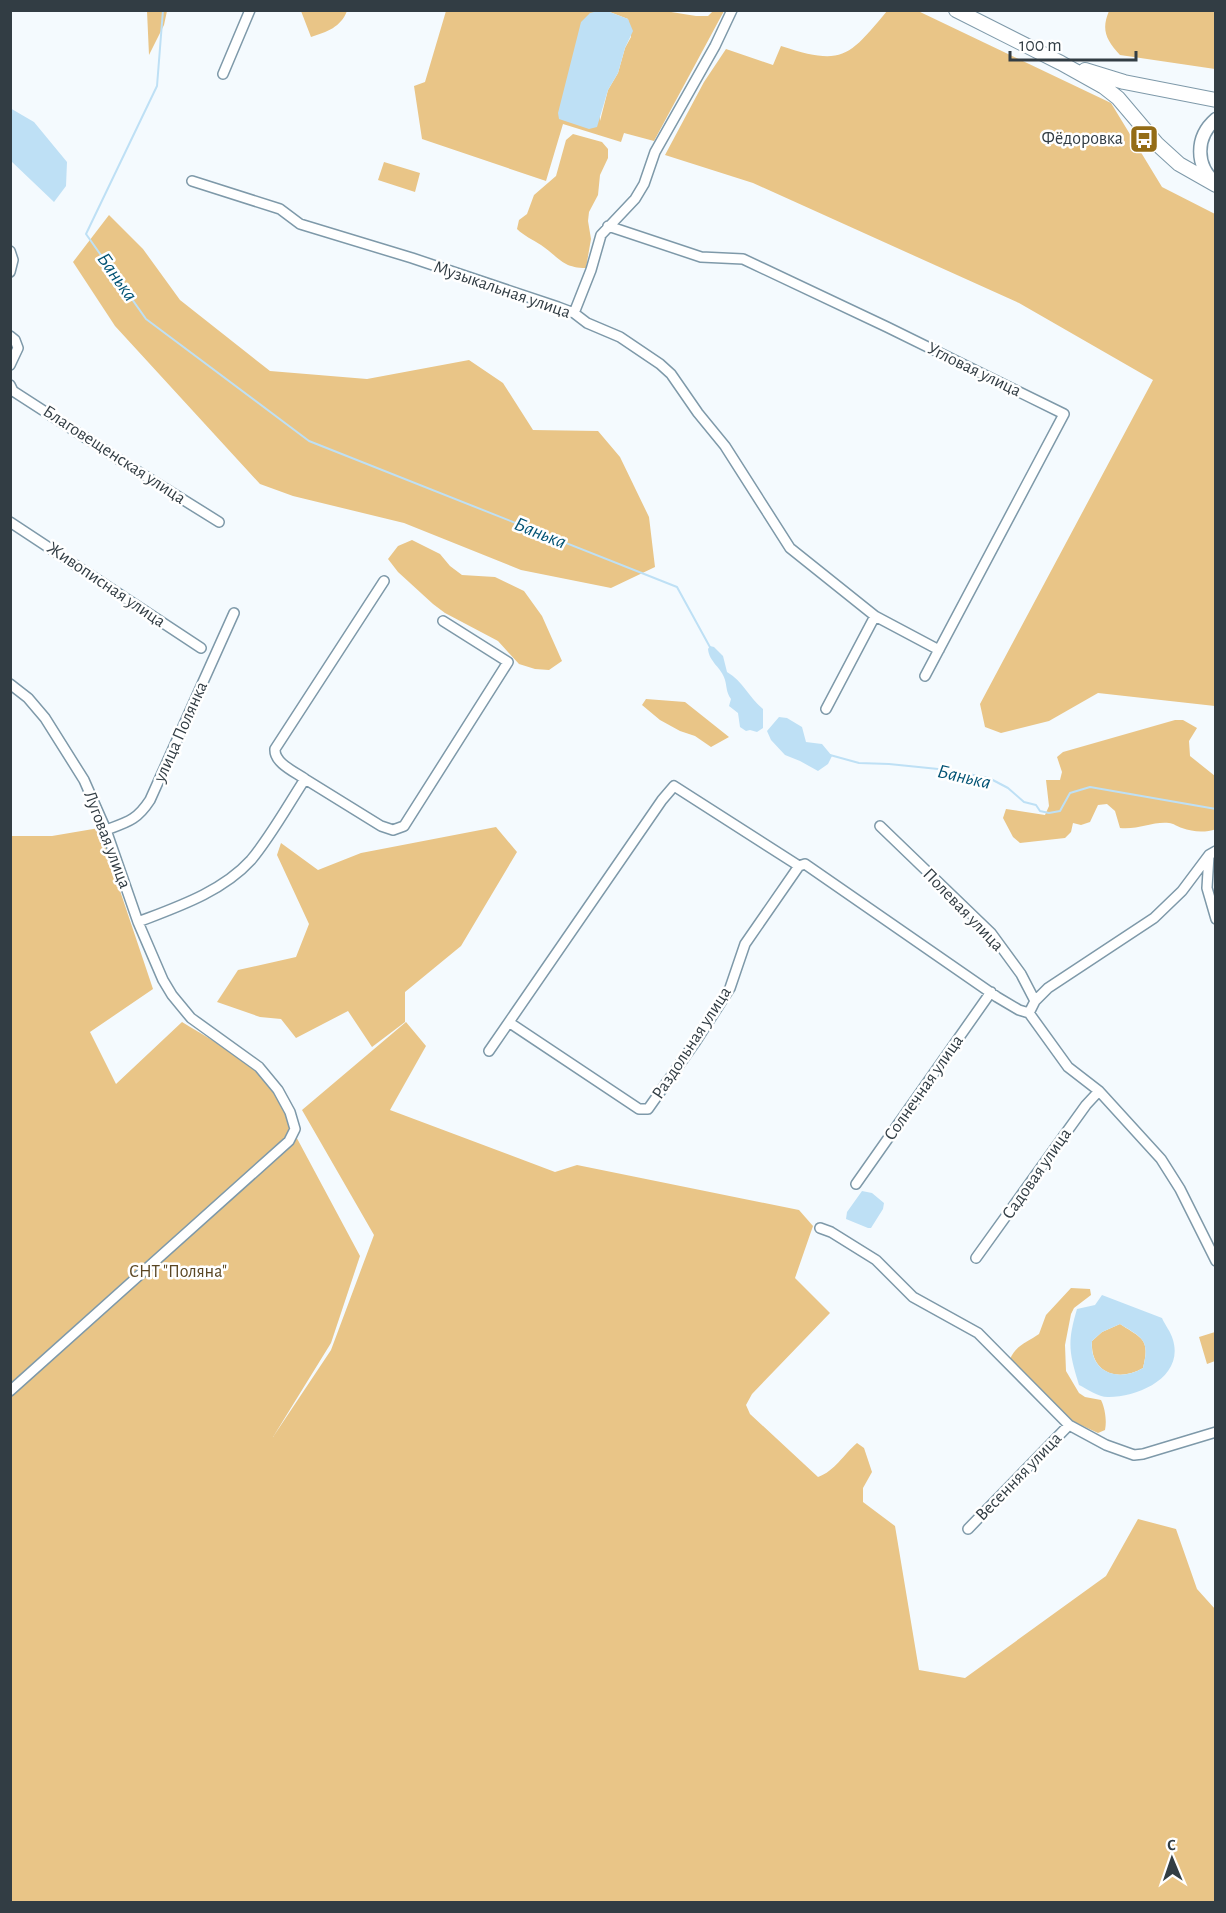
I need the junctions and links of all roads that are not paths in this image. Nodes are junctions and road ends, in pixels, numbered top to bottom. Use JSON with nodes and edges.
{"nodes":[{"id":1,"x":250,"y":10,"type":"edge"},
{"id":2,"x":732,"y":10,"type":"edge"},
{"id":3,"x":956,"y":10,"type":"edge"},
{"id":4,"x":1060,"y":63,"type":"junction"},
{"id":5,"x":223,"y":74,"type":"dead end"},
{"id":6,"x":1215,"y":100,"type":"edge"},
{"id":7,"x":1215,"y":119,"type":"edge"},
{"id":8,"x":192,"y":181,"type":"dead end"},
{"id":9,"x":1215,"y":184,"type":"edge"},
{"id":10,"x":608,"y":226,"type":"junction"},
{"id":11,"x":10,"y":251,"type":"edge"},
{"id":12,"x":10,"y":272,"type":"edge"},
{"id":13,"x":574,"y":313,"type":"junction"},
{"id":14,"x":10,"y":336,"type":"edge"},
{"id":15,"x":10,"y":365,"type":"edge"},
{"id":16,"x":10,"y":385,"type":"edge"},
{"id":17,"x":10,"y":522,"type":"edge"},
{"id":18,"x":219,"y":522,"type":"dead end"},
{"id":19,"x":384,"y":581,"type":"dead end"},
{"id":20,"x":234,"y":613,"type":"dead end"},
{"id":21,"x":875,"y":616,"type":"junction"},
{"id":22,"x":443,"y":621,"type":"dead end"},
{"id":23,"x":201,"y":648,"type":"dead end"},
{"id":24,"x":939,"y":650,"type":"junction"},
{"id":25,"x":925,"y":676,"type":"dead end"},
{"id":26,"x":10,"y":684,"type":"edge"},
{"id":27,"x":826,"y":709,"type":"dead end"},
{"id":28,"x":305,"y":779,"type":"junction"},
{"id":29,"x":880,"y":826,"type":"dead end"},
{"id":30,"x":106,"y":830,"type":"junction"},
{"id":31,"x":1212,"y":853,"type":"edge"},
{"id":32,"x":799,"y":866,"type":"junction"},
{"id":33,"x":1215,"y":920,"type":"edge"},
{"id":34,"x":138,"y":922,"type":"junction"},
{"id":35,"x":991,"y":992,"type":"junction"},
{"id":36,"x":1035,"y":1001,"type":"junction"},
{"id":37,"x":1029,"y":1013,"type":"junction"},
{"id":38,"x":510,"y":1023,"type":"junction"},
{"id":39,"x":489,"y":1051,"type":"dead end"},
{"id":40,"x":1099,"y":1091,"type":"junction"},
{"id":41,"x":856,"y":1184,"type":"dead end"},
{"id":42,"x":820,"y":1228,"type":"dead end"},
{"id":43,"x":976,"y":1258,"type":"dead end"},
{"id":44,"x":1215,"y":1261,"type":"edge"},
{"id":45,"x":10,"y":1391,"type":"edge"},
{"id":46,"x":1069,"y":1425,"type":"junction"},
{"id":47,"x":1215,"y":1432,"type":"edge"},
{"id":48,"x":968,"y":1529,"type":"dead end"}],
"edges":[{"from":1,"to":5,"type":"street"},
{"from":2,"to":10,"type":"street"},
{"from":3,"to":4,"type":"main road"},
{"from":4,"to":6,"type":"main road"},
{"from":4,"to":9,"type":"main road"},
{"from":7,"to":9,"type":"street"},
{"from":8,"to":13,"type":"street","name":"Музыкальная улица"},
{"from":10,"to":13,"type":"street"},
{"from":10,"to":24,"type":"street","name":"Угловая улица"},
{"from":11,"to":12,"type":"street"},
{"from":13,"to":21,"type":"street","name":"Музыкальная улица"},
{"from":14,"to":15,"type":"street"},
{"from":16,"to":18,"type":"street","name":"Благовещенская улица"},
{"from":17,"to":23,"type":"street","name":"Живописная улица"},
{"from":19,"to":28,"type":"street"},
{"from":20,"to":30,"type":"street","name":"улица Полянка"},
{"from":21,"to":24,"type":"street","name":"Музыкальная улица"},
{"from":21,"to":27,"type":"street"},
{"from":22,"to":28,"type":"street"},
{"from":24,"to":25,"type":"street","name":"Угловая улица"},
{"from":26,"to":30,"type":"street","name":"Луговая улица"},
{"from":28,"to":34,"type":"street"},
{"from":29,"to":36,"type":"street","name":"Полевая улица"},
{"from":30,"to":34,"type":"street","name":"Луговая улица"},
{"from":31,"to":33,"type":"street"},
{"from":31,"to":36,"type":"street"},
{"from":32,"to":35,"type":"street"},
{"from":32,"to":38,"type":"street"},
{"from":32,"to":38,"type":"street","name":"Раздольная улица"},
{"from":34,"to":45,"type":"street","name":"Луговая улица"},
{"from":35,"to":37,"type":"street"},
{"from":35,"to":41,"type":"street","name":"Солнечная улица"},
{"from":36,"to":37,"type":"street"},
{"from":37,"to":40,"type":"street"},
{"from":38,"to":39,"type":"street"},
{"from":40,"to":43,"type":"street","name":"Садовая улица"},
{"from":40,"to":44,"type":"street"},
{"from":42,"to":46,"type":"street"},
{"from":46,"to":47,"type":"street"},
{"from":46,"to":48,"type":"street","name":"Весенняя улица"}]}
